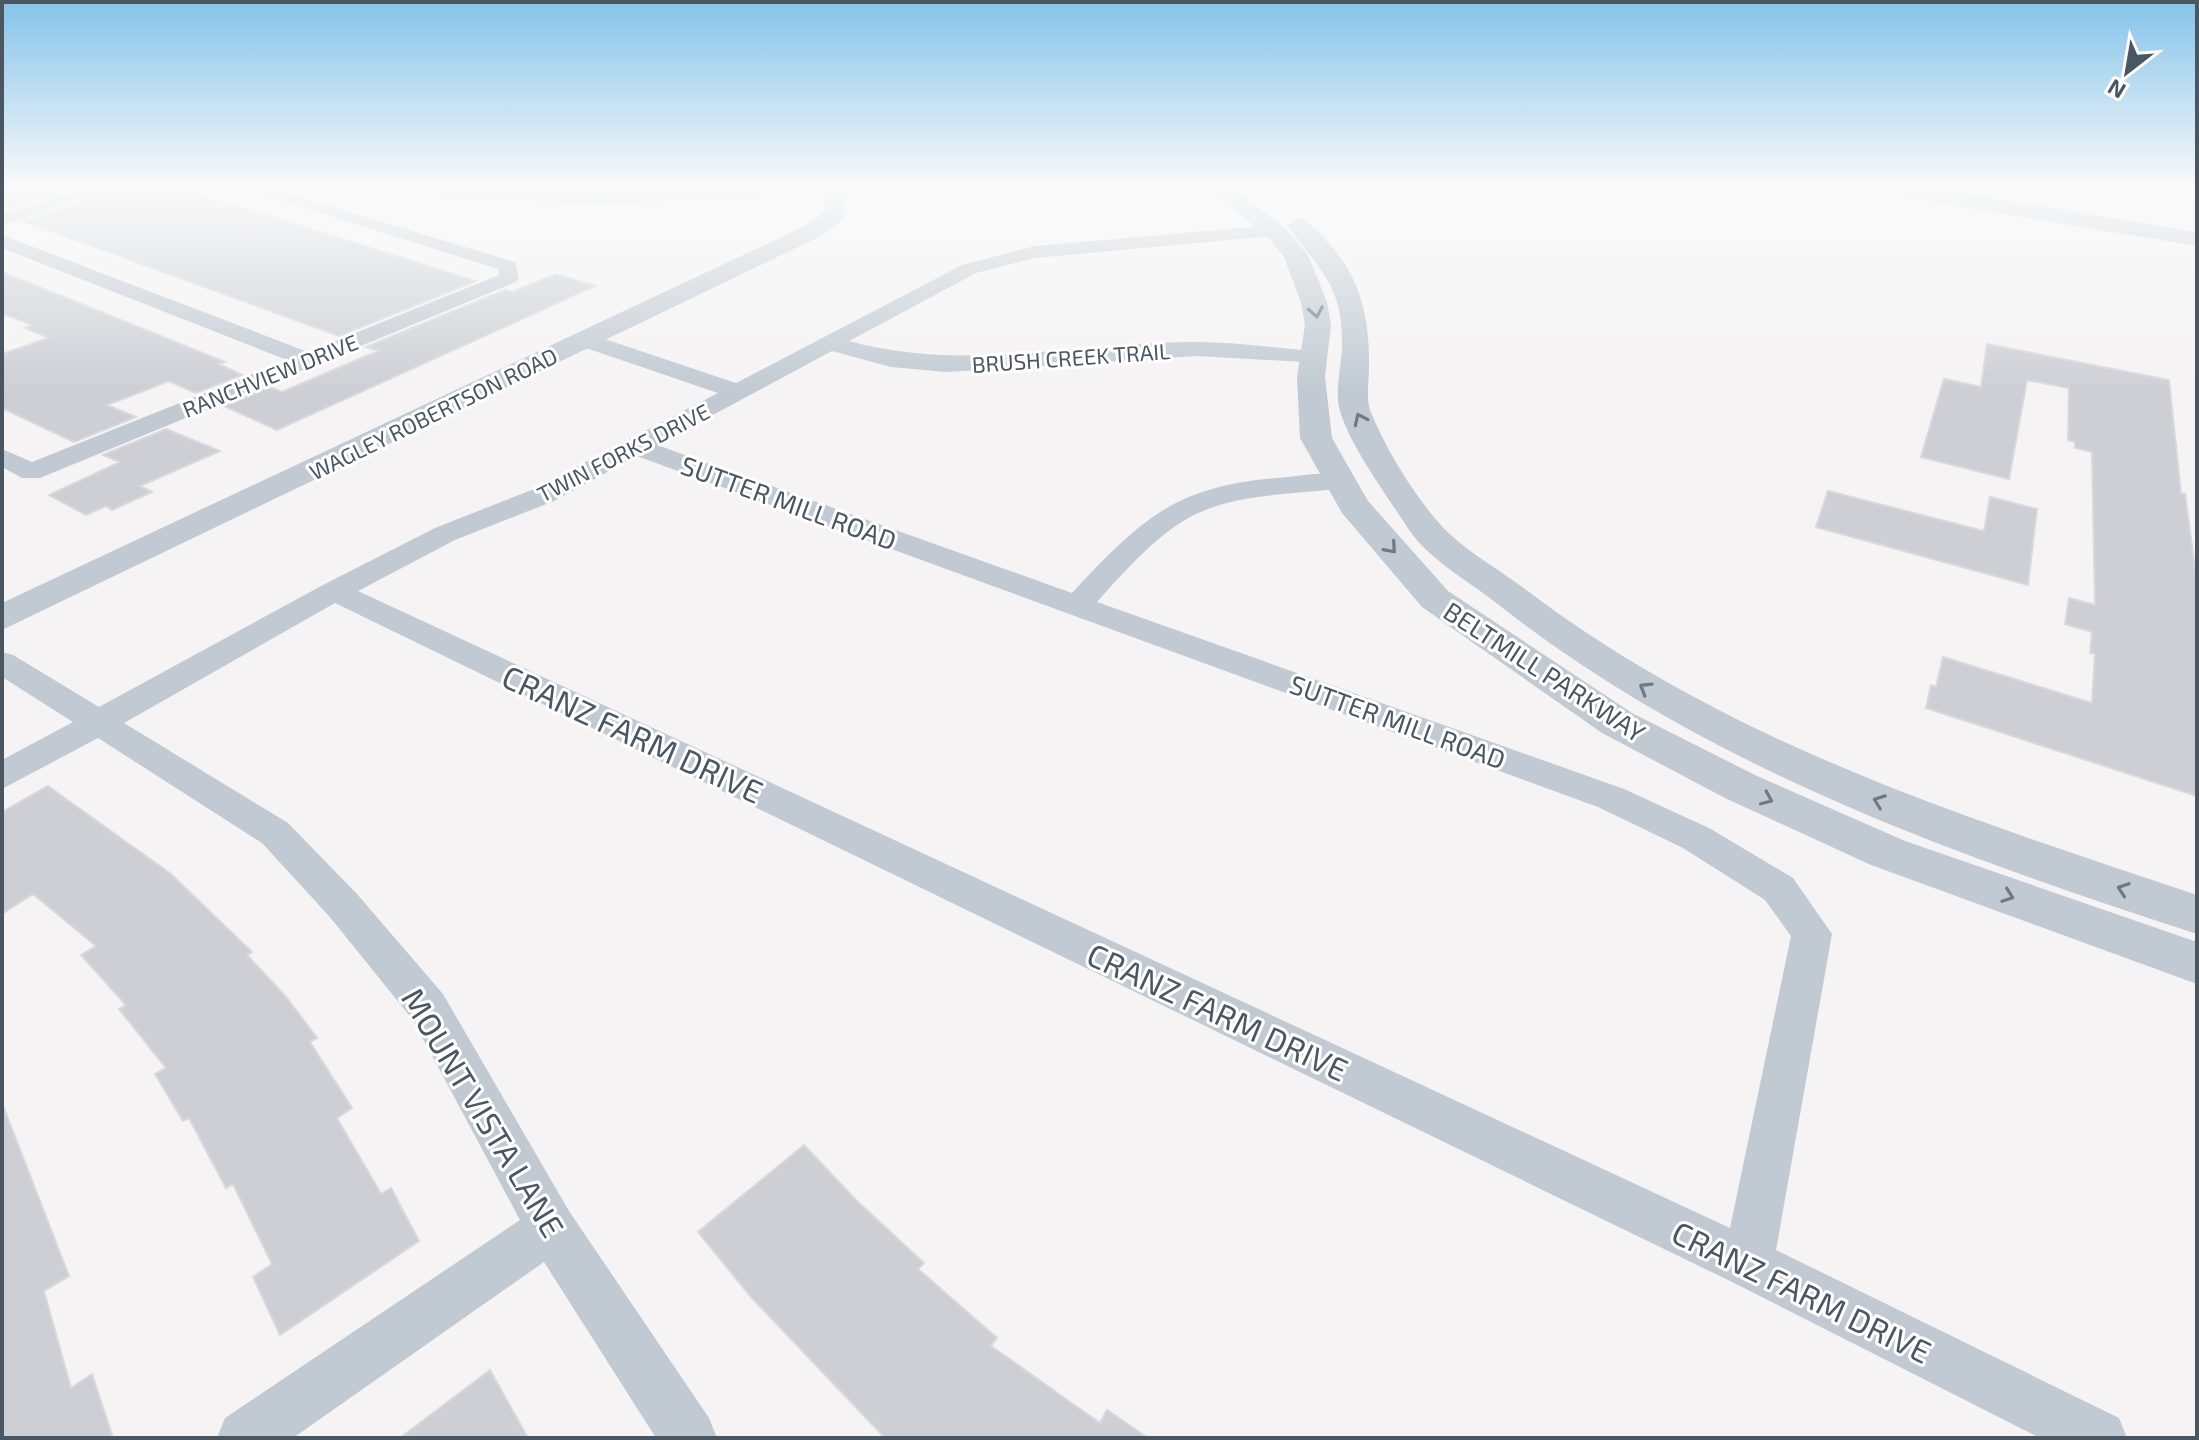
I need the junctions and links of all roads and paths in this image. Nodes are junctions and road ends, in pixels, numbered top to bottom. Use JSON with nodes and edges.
{"nodes":[{"id":1,"x":44,"y":257,"type":"edge"},
{"id":2,"x":479,"y":257,"type":"edge"},
{"id":3,"x":758,"y":257,"type":"edge"},
{"id":4,"x":1005,"y":257,"type":"edge"},
{"id":5,"x":1297,"y":257,"type":"edge"},
{"id":6,"x":1328,"y":257,"type":"edge"},
{"id":7,"x":585,"y":340,"type":"junction"},
{"id":8,"x":830,"y":343,"type":"junction"},
{"id":9,"x":1313,"y":358,"type":"junction"},
{"id":10,"x":306,"y":359,"type":"junction"},
{"id":11,"x":1355,"y":361,"type":"junction"},
{"id":12,"x":738,"y":392,"type":"junction"},
{"id":13,"x":637,"y":447,"type":"junction"},
{"id":14,"x":2,"y":457,"type":"edge"},
{"id":15,"x":1391,"y":478,"type":"junction"},
{"id":16,"x":1340,"y":481,"type":"junction"},
{"id":17,"x":334,"y":591,"type":"junction"},
{"id":18,"x":1076,"y":606,"type":"junction"},
{"id":19,"x":2,"y":618,"type":"edge"},
{"id":20,"x":2,"y":662,"type":"edge"},
{"id":21,"x":100,"y":721,"type":"junction"},
{"id":22,"x":1756,"y":747,"type":"junction"},
{"id":23,"x":2,"y":776,"type":"edge"},
{"id":24,"x":1726,"y":779,"type":"junction"},
{"id":25,"x":2197,"y":915,"type":"edge"},
{"id":26,"x":2197,"y":963,"type":"edge"},
{"id":27,"x":551,"y":1228,"type":"junction"},
{"id":28,"x":1748,"y":1263,"type":"junction"},
{"id":29,"x":245,"y":1438,"type":"edge"},
{"id":30,"x":689,"y":1438,"type":"edge"},
{"id":31,"x":2099,"y":1438,"type":"edge"}],
"edges":[{"from":1,"to":10,"type":"street"},
{"from":2,"to":10,"type":"street","name":"RANCHVIEW DRIVE"},
{"from":3,"to":7,"type":"street","name":"WAGLEY ROBERTSON ROAD"},
{"from":4,"to":8,"type":"street","name":"TWIN FORKS DRIVE"},
{"from":5,"to":9,"type":"street","name":"BELTMILL PARKWAY","one_way":true},
{"from":6,"to":11,"type":"street","name":"BELTMILL PARKWAY"},
{"from":7,"to":12,"type":"street"},
{"from":7,"to":19,"type":"street","name":"WAGLEY ROBERTSON ROAD"},
{"from":8,"to":9,"type":"street","name":"BRUSH CREEK TRAIL"},
{"from":8,"to":12,"type":"street","name":"TWIN FORKS DRIVE"},
{"from":9,"to":11,"type":"street"},
{"from":9,"to":16,"type":"street","name":"BELTMILL PARKWAY"},
{"from":10,"to":14,"type":"street","name":"RANCHVIEW DRIVE"},
{"from":15,"to":11,"type":"street","name":"BELTMILL PARKWAY","one_way":true},
{"from":12,"to":13,"type":"street","name":"TWIN FORKS DRIVE"},
{"from":13,"to":17,"type":"street","name":"TWIN FORKS DRIVE"},
{"from":13,"to":18,"type":"street","name":"SUTTER MILL ROAD"},
{"from":15,"to":16,"type":"street"},
{"from":22,"to":15,"type":"street","name":"BELTMILL PARKWAY","one_way":true},
{"from":16,"to":18,"type":"street"},
{"from":16,"to":24,"type":"street","name":"BELTMILL PARKWAY","one_way":true},
{"from":17,"to":21,"type":"street","name":"TWIN FORKS DRIVE"},
{"from":17,"to":28,"type":"street","name":"CRANZ FARM DRIVE"},
{"from":18,"to":28,"type":"street","name":"SUTTER MILL ROAD"},
{"from":20,"to":21,"type":"street","name":"MOUNT VISTA LANE"},
{"from":21,"to":23,"type":"street","name":"TWIN FORKS DRIVE"},
{"from":21,"to":27,"type":"street","name":"MOUNT VISTA LANE"},
{"from":22,"to":24,"type":"street"},
{"from":25,"to":22,"type":"street","name":"BELTMILL PARKWAY","one_way":true},
{"from":24,"to":26,"type":"street","name":"BELTMILL PARKWAY","one_way":true},
{"from":27,"to":29,"type":"street"},
{"from":27,"to":30,"type":"street","name":"MOUNT VISTA LANE"},
{"from":28,"to":31,"type":"street","name":"CRANZ FARM DRIVE"}]}
